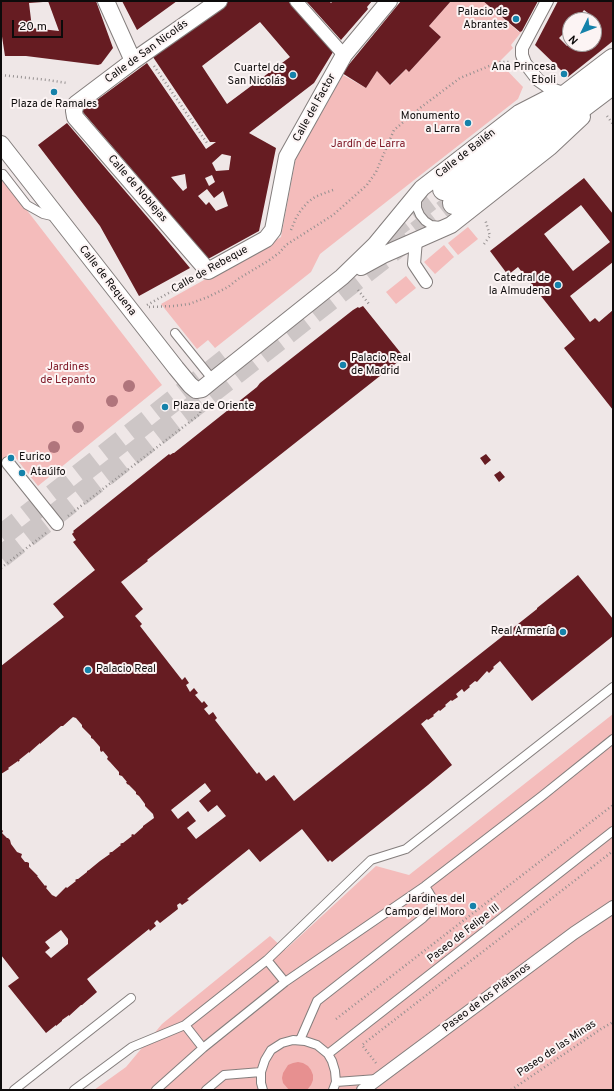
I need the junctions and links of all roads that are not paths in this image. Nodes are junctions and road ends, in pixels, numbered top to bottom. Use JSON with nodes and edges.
{"nodes":[{"id":1,"x":106,"y":1,"type":"edge"},
{"id":2,"x":219,"y":1,"type":"edge"},
{"id":3,"x":296,"y":1,"type":"edge"},
{"id":4,"x":389,"y":1,"type":"edge"},
{"id":5,"x":547,"y":1,"type":"edge"},
{"id":6,"x":344,"y":55,"type":"junction"},
{"id":7,"x":613,"y":58,"type":"edge"},
{"id":8,"x":133,"y":61,"type":"junction"},
{"id":9,"x":613,"y":83,"type":"edge"},
{"id":10,"x":613,"y":89,"type":"edge"},
{"id":11,"x":560,"y":92,"type":"junction"},
{"id":12,"x":76,"y":104,"type":"joint"},
{"id":13,"x":3,"y":157,"type":"edge"},
{"id":14,"x":422,"y":188,"type":"junction"},
{"id":15,"x":58,"y":218,"type":"junction"},
{"id":16,"x":450,"y":225,"type":"junction"},
{"id":17,"x":273,"y":230,"type":"joint"},
{"id":18,"x":416,"y":240,"type":"junction"},
{"id":19,"x":208,"y":271,"type":"joint"},
{"id":20,"x":342,"y":277,"type":"junction"},
{"id":21,"x":426,"y":282,"type":"dead end"},
{"id":22,"x":175,"y":333,"type":"dead end"},
{"id":23,"x":214,"y":380,"type":"junction"},
{"id":24,"x":8,"y":463,"type":"dead end"},
{"id":25,"x":58,"y":524,"type":"road end"},
{"id":26,"x":613,"y":687,"type":"edge"},
{"id":27,"x":613,"y":739,"type":"edge"},
{"id":28,"x":613,"y":831,"type":"edge"},
{"id":29,"x":425,"y":886,"type":"junction"},
{"id":30,"x":613,"y":907,"type":"edge"},
{"id":31,"x":267,"y":960,"type":"junction"},
{"id":32,"x":285,"y":982,"type":"junction"},
{"id":33,"x":131,"y":998,"type":"dead end"},
{"id":34,"x":185,"y":1026,"type":"junction"},
{"id":35,"x":300,"y":1040,"type":"junction"},
{"id":36,"x":203,"y":1048,"type":"junction"},
{"id":37,"x":328,"y":1054,"type":"junction"},
{"id":38,"x":261,"y":1072,"type":"junction"},
{"id":39,"x":380,"y":1078,"type":"junction"},
{"id":40,"x":335,"y":1086,"type":"edge"},
{"id":41,"x":14,"y":1090,"type":"edge"},
{"id":42,"x":74,"y":1090,"type":"edge"},
{"id":43,"x":156,"y":1090,"type":"edge"},
{"id":44,"x":206,"y":1090,"type":"edge"},
{"id":45,"x":263,"y":1090,"type":"edge"},
{"id":46,"x":363,"y":1090,"type":"edge"}],
"edges":[{"from":1,"to":8,"type":"street"},
{"from":2,"to":8,"type":"street","name":"Calle de San Nicolás"},
{"from":3,"to":6,"type":"street"},
{"from":4,"to":6,"type":"street","name":"Calle del Factor"},
{"from":5,"to":11,"type":"street"},
{"from":6,"to":17,"type":"street","name":"Calle del Factor"},
{"from":7,"to":9,"type":"main road","name":"Calle de Bailén"},
{"from":7,"to":11,"type":"street","name":"Calle de Bailén"},
{"from":8,"to":12,"type":"street","name":"Calle de San Nicolás"},
{"from":10,"to":16,"type":"street","name":"Calle de Bailén"},
{"from":11,"to":14,"type":"street","name":"Calle de Bailén"},
{"from":12,"to":19,"type":"street","name":"Calle de Noblejas"},
{"from":13,"to":15,"type":"street","name":"Calle de Requena"},
{"from":13,"to":15,"type":"lane"},
{"from":14,"to":16,"type":"lane"},
{"from":14,"to":20,"type":"street","name":"Calle de Bailén"},
{"from":15,"to":23,"type":"street","name":"Calle de Requena"},
{"from":16,"to":18,"type":"street","name":"Calle de Bailén"},
{"from":17,"to":19,"type":"street","name":"Calle de Rebeque"},
{"from":18,"to":20,"type":"street","name":"Calle de Bailén"},
{"from":18,"to":21,"type":"street"},
{"from":20,"to":23,"type":"street","name":"Calle de Bailén"},
{"from":22,"to":23,"type":"lane"},
{"from":24,"to":25,"type":"street"},
{"from":26,"to":31,"type":"lane"},
{"from":27,"to":29,"type":"lane"},
{"from":28,"to":37,"type":"lane","name":"Paseo de Felipe III"},
{"from":29,"to":32,"type":"lane"},
{"from":29,"to":35,"type":"lane"},
{"from":30,"to":39,"type":"street","name":"Paseo de los Plátanos"},
{"from":31,"to":32,"type":"lane"},
{"from":31,"to":34,"type":"lane"},
{"from":32,"to":36,"type":"lane"},
{"from":33,"to":41,"type":"lane"},
{"from":34,"to":36,"type":"lane"},
{"from":34,"to":42,"type":"lane"},
{"from":35,"to":37,"type":"lane"},
{"from":35,"to":38,"type":"lane"},
{"from":36,"to":43,"type":"lane"},
{"from":37,"to":40,"type":"lane"},
{"from":38,"to":44,"type":"lane"},
{"from":38,"to":45,"type":"lane"},
{"from":39,"to":40,"type":"lane"},
{"from":39,"to":46,"type":"street","name":"Paseo de los Plátanos"}]}
